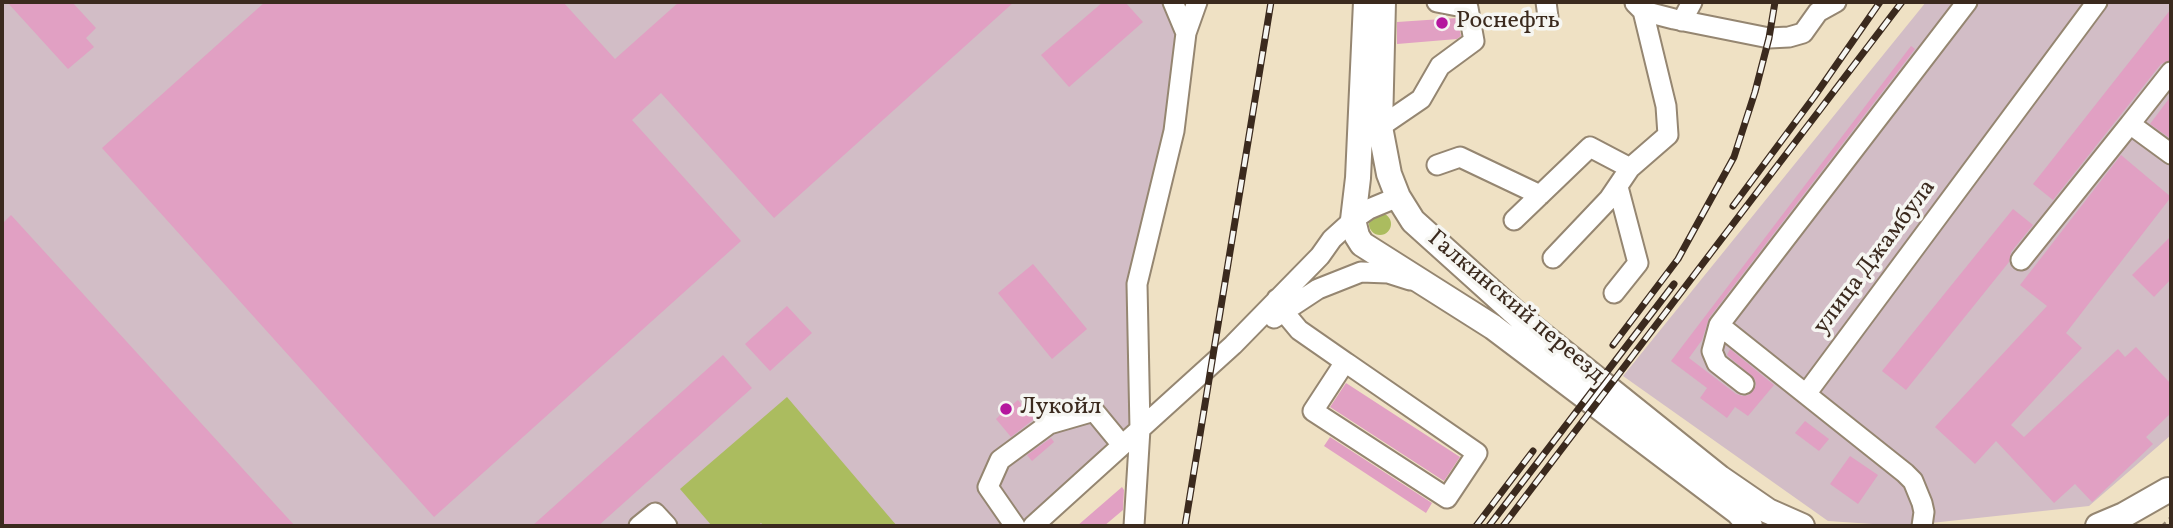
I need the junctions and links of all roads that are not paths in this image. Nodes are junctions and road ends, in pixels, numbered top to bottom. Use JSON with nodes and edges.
{"nodes":[{"id":1,"x":1173,"y":2,"type":"edge"},
{"id":2,"x":1197,"y":2,"type":"edge"},
{"id":3,"x":1366,"y":2,"type":"edge"},
{"id":4,"x":1383,"y":2,"type":"edge"},
{"id":5,"x":1437,"y":2,"type":"edge"},
{"id":6,"x":1692,"y":2,"type":"edge"},
{"id":7,"x":1836,"y":2,"type":"edge"},
{"id":8,"x":1967,"y":2,"type":"edge"},
{"id":9,"x":2097,"y":2,"type":"edge"},
{"id":10,"x":1637,"y":4,"type":"edge"},
{"id":11,"x":1467,"y":5,"type":"edge"},
{"id":12,"x":1819,"y":5,"type":"edge"},
{"id":13,"x":1682,"y":21,"type":"junction"},
{"id":14,"x":1186,"y":33,"type":"junction"},
{"id":15,"x":2171,"y":72,"type":"edge"},
{"id":16,"x":2130,"y":124,"type":"junction"},
{"id":17,"x":1380,"y":127,"type":"junction"},
{"id":18,"x":2171,"y":154,"type":"edge"},
{"id":19,"x":1437,"y":165,"type":"dead end"},
{"id":20,"x":1630,"y":168,"type":"junction"},
{"id":21,"x":1358,"y":178,"type":"junction"},
{"id":22,"x":1618,"y":187,"type":"junction"},
{"id":23,"x":1540,"y":195,"type":"junction"},
{"id":24,"x":1398,"y":197,"type":"junction"},
{"id":25,"x":1353,"y":220,"type":"junction"},
{"id":26,"x":1514,"y":220,"type":"dead end"},
{"id":27,"x":1332,"y":239,"type":"junction"},
{"id":28,"x":1553,"y":257,"type":"dead end"},
{"id":29,"x":2021,"y":260,"type":"dead end"},
{"id":30,"x":1429,"y":286,"type":"junction"},
{"id":31,"x":1614,"y":293,"type":"dead end"},
{"id":32,"x":1280,"y":305,"type":"junction"},
{"id":33,"x":1719,"y":325,"type":"junction"},
{"id":34,"x":1345,"y":362,"type":"junction"},
{"id":35,"x":1744,"y":384,"type":"dead end"},
{"id":36,"x":1806,"y":394,"type":"junction"},
{"id":37,"x":1140,"y":429,"type":"junction"},
{"id":38,"x":1122,"y":445,"type":"junction"},
{"id":39,"x":2169,"y":488,"type":"edge"},
{"id":40,"x":639,"y":526,"type":"edge"},
{"id":41,"x":667,"y":526,"type":"edge"},
{"id":42,"x":1014,"y":526,"type":"edge"},
{"id":43,"x":1033,"y":526,"type":"edge"},
{"id":44,"x":1134,"y":526,"type":"edge"},
{"id":45,"x":1751,"y":526,"type":"edge"},
{"id":46,"x":1802,"y":526,"type":"edge"},
{"id":47,"x":1922,"y":526,"type":"edge"},
{"id":48,"x":2098,"y":526,"type":"edge"},
{"id":49,"x":2137,"y":526,"type":"edge"}],
"edges":[{"from":1,"to":14,"type":"street"},
{"from":2,"to":14,"type":"street"},
{"from":3,"to":21,"type":"main road"},
{"from":4,"to":17,"type":"main road","name":"Галкинский переезд"},
{"from":5,"to":11,"type":"street"},
{"from":6,"to":13,"type":"street"},
{"from":7,"to":12,"type":"street"},
{"from":8,"to":33,"type":"street"},
{"from":9,"to":36,"type":"street","name":"улица Джамбула"},
{"from":10,"to":13,"type":"street"},
{"from":10,"to":20,"type":"street"},
{"from":11,"to":17,"type":"street"},
{"from":12,"to":13,"type":"street"},
{"from":14,"to":37,"type":"street"},
{"from":15,"to":16,"type":"street"},
{"from":16,"to":18,"type":"street"},
{"from":16,"to":29,"type":"street"},
{"from":17,"to":24,"type":"main road","name":"Галкинский переезд"},
{"from":19,"to":23,"type":"street"},
{"from":20,"to":22,"type":"street"},
{"from":20,"to":23,"type":"street"},
{"from":21,"to":25,"type":"main road"},
{"from":21,"to":27,"type":"street"},
{"from":22,"to":28,"type":"street"},
{"from":22,"to":31,"type":"street"},
{"from":23,"to":26,"type":"street"},
{"from":24,"to":25,"type":"street"},
{"from":24,"to":46,"type":"main road","name":"Галкинский переезд"},
{"from":25,"to":27,"type":"street"},
{"from":25,"to":30,"type":"main road","name":"Галкинский переезд"},
{"from":27,"to":32,"type":"street"},
{"from":30,"to":32,"type":"street"},
{"from":30,"to":45,"type":"main road","name":"Галкинский переезд"},
{"from":32,"to":34,"type":"street"},
{"from":32,"to":37,"type":"street"},
{"from":33,"to":35,"type":"street"},
{"from":33,"to":36,"type":"street"},
{"from":34,"to":34,"type":"street"},
{"from":36,"to":47,"type":"street"},
{"from":37,"to":38,"type":"street"},
{"from":37,"to":44,"type":"street"},
{"from":38,"to":42,"type":"street"},
{"from":38,"to":43,"type":"street"},
{"from":39,"to":48,"type":"main road"},
{"from":39,"to":49,"type":"main road"},
{"from":40,"to":41,"type":"street"}]}
